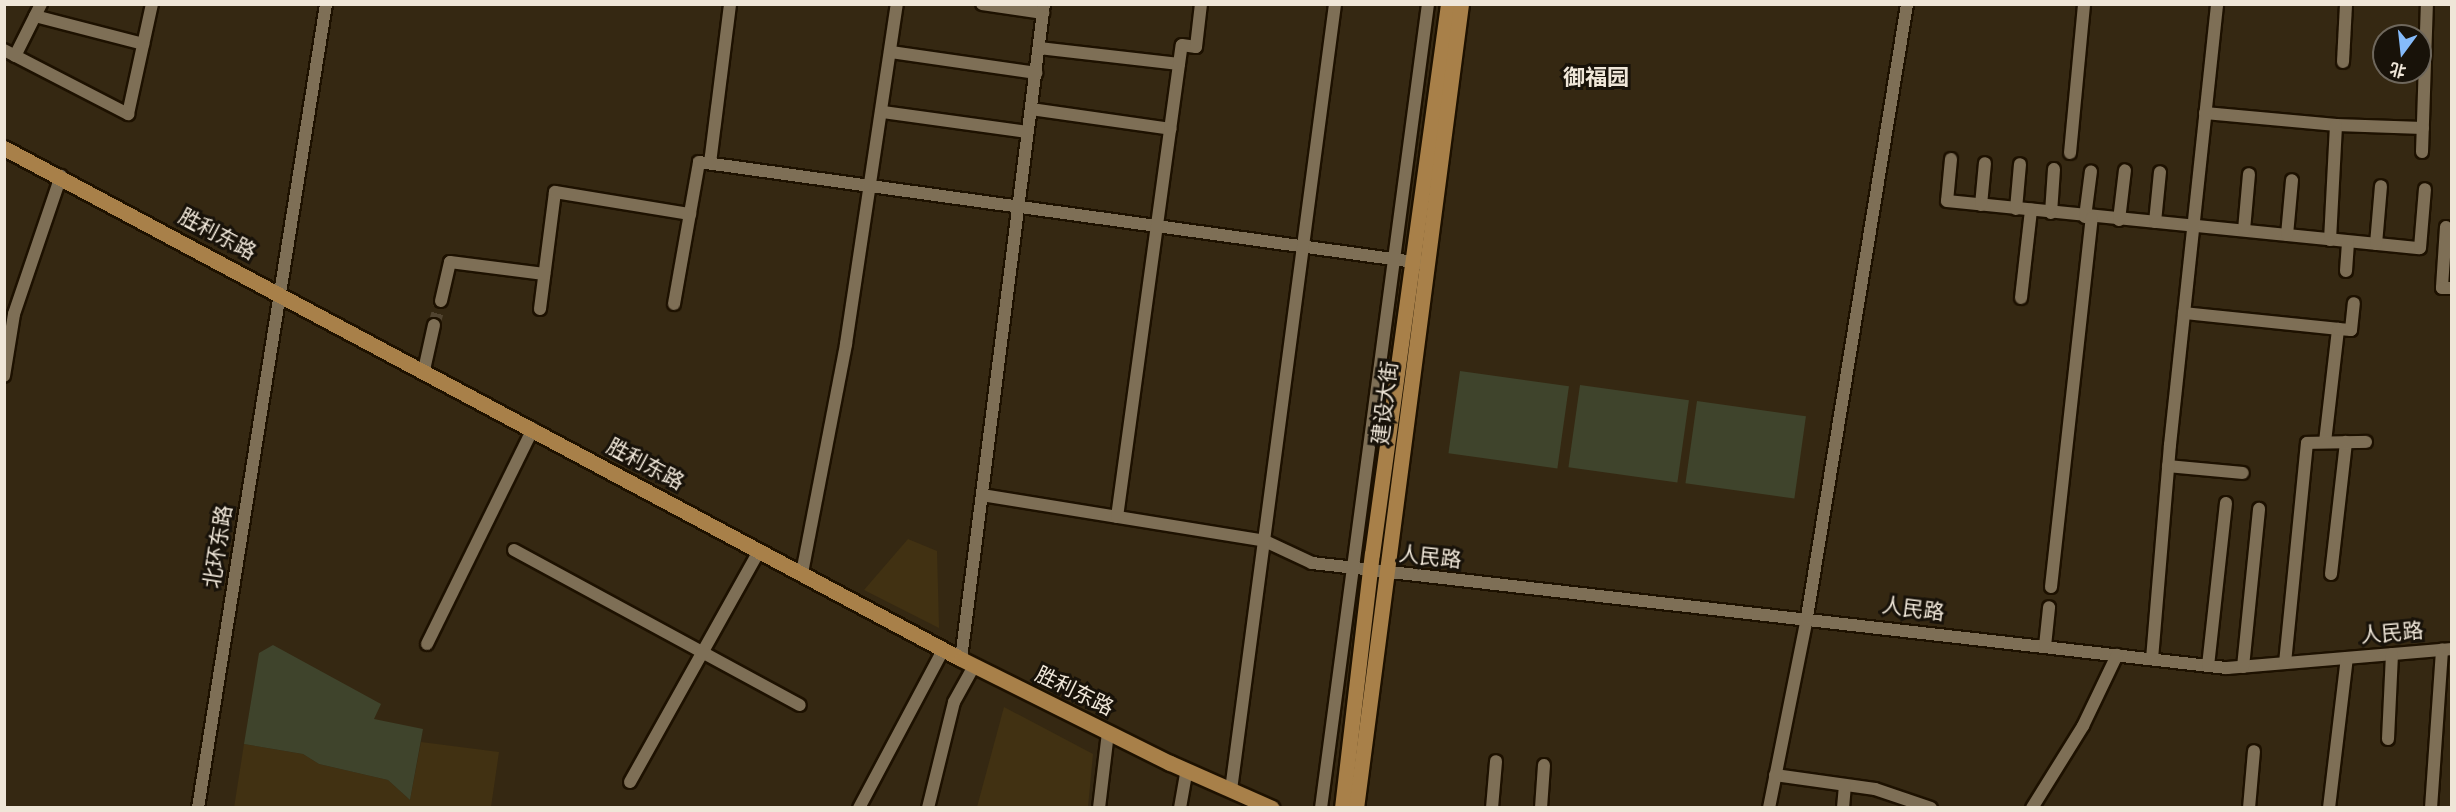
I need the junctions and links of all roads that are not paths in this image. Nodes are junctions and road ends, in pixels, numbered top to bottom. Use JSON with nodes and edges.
{"nodes":[{"id":1,"x":41,"y":4,"type":"edge"},
{"id":2,"x":152,"y":4,"type":"edge"},
{"id":3,"x":326,"y":4,"type":"edge"},
{"id":4,"x":730,"y":4,"type":"edge"},
{"id":5,"x":897,"y":4,"type":"edge"},
{"id":6,"x":982,"y":4,"type":"edge"},
{"id":7,"x":1201,"y":4,"type":"edge"},
{"id":8,"x":1335,"y":4,"type":"edge"},
{"id":9,"x":1428,"y":4,"type":"edge"},
{"id":10,"x":1448,"y":4,"type":"edge"},
{"id":11,"x":1461,"y":4,"type":"edge"},
{"id":12,"x":1907,"y":4,"type":"edge"},
{"id":13,"x":2084,"y":4,"type":"edge"},
{"id":14,"x":2217,"y":4,"type":"edge"},
{"id":15,"x":2346,"y":4,"type":"edge"},
{"id":16,"x":2427,"y":4,"type":"edge"},
{"id":17,"x":1044,"y":9,"type":"edge"},
{"id":18,"x":35,"y":16,"type":"junction"},
{"id":19,"x":143,"y":44,"type":"junction"},
{"id":20,"x":1039,"y":48,"type":"junction"},
{"id":21,"x":891,"y":52,"type":"junction"},
{"id":22,"x":10,"y":53,"type":"edge"},
{"id":23,"x":2343,"y":62,"type":"dead end"},
{"id":24,"x":1179,"y":64,"type":"junction"},
{"id":25,"x":1036,"y":73,"type":"junction"},
{"id":26,"x":1031,"y":109,"type":"junction"},
{"id":27,"x":883,"y":112,"type":"junction"},
{"id":28,"x":2205,"y":113,"type":"junction"},
{"id":29,"x":2336,"y":125,"type":"junction"},
{"id":30,"x":2423,"y":128,"type":"junction"},
{"id":31,"x":1170,"y":129,"type":"junction"},
{"id":32,"x":1028,"y":132,"type":"junction"},
{"id":33,"x":4,"y":148,"type":"edge"},
{"id":34,"x":2070,"y":153,"type":"dead end"},
{"id":35,"x":2422,"y":153,"type":"dead end"},
{"id":36,"x":1951,"y":159,"type":"dead end"},
{"id":37,"x":1985,"y":162,"type":"dead end"},
{"id":38,"x":710,"y":163,"type":"junction"},
{"id":39,"x":2020,"y":165,"type":"dead end"},
{"id":40,"x":2054,"y":169,"type":"dead end"},
{"id":41,"x":2126,"y":170,"type":"dead end"},
{"id":42,"x":2091,"y":171,"type":"dead end"},
{"id":43,"x":2160,"y":172,"type":"dead end"},
{"id":44,"x":2249,"y":174,"type":"dead end"},
{"id":45,"x":61,"y":176,"type":"junction"},
{"id":46,"x":2292,"y":180,"type":"dead end"},
{"id":47,"x":872,"y":186,"type":"junction"},
{"id":48,"x":2381,"y":186,"type":"dead end"},
{"id":49,"x":2425,"y":189,"type":"dead end"},
{"id":50,"x":1981,"y":205,"type":"junction"},
{"id":51,"x":1019,"y":206,"type":"junction"},
{"id":52,"x":2016,"y":208,"type":"junction"},
{"id":53,"x":2031,"y":210,"type":"junction"},
{"id":54,"x":2051,"y":213,"type":"junction"},
{"id":55,"x":690,"y":214,"type":"junction"},
{"id":56,"x":2088,"y":218,"type":"junction"},
{"id":57,"x":2120,"y":220,"type":"junction"},
{"id":58,"x":2155,"y":222,"type":"junction"},
{"id":59,"x":2194,"y":224,"type":"junction"},
{"id":60,"x":1157,"y":225,"type":"junction"},
{"id":61,"x":2446,"y":227,"type":"dead end"},
{"id":62,"x":2244,"y":230,"type":"junction"},
{"id":63,"x":2287,"y":235,"type":"junction"},
{"id":64,"x":2330,"y":240,"type":"junction"},
{"id":65,"x":2348,"y":242,"type":"junction"},
{"id":66,"x":2376,"y":244,"type":"junction"},
{"id":67,"x":1302,"y":246,"type":"junction"},
{"id":68,"x":1394,"y":260,"type":"junction"},
{"id":69,"x":1418,"y":263,"type":"junction"},
{"id":70,"x":2346,"y":271,"type":"dead end"},
{"id":71,"x":544,"y":274,"type":"junction"},
{"id":72,"x":2451,"y":288,"type":"edge"},
{"id":73,"x":278,"y":292,"type":"junction"},
{"id":74,"x":2021,"y":298,"type":"dead end"},
{"id":75,"x":441,"y":301,"type":"tunnel mouth"},
{"id":76,"x":2354,"y":303,"type":"dead end"},
{"id":77,"x":674,"y":304,"type":"dead end"},
{"id":78,"x":540,"y":309,"type":"dead end"},
{"id":79,"x":2184,"y":313,"type":"junction"},
{"id":80,"x":434,"y":325,"type":"tunnel mouth"},
{"id":81,"x":2337,"y":329,"type":"junction"},
{"id":82,"x":424,"y":370,"type":"junction"},
{"id":83,"x":4,"y":376,"type":"edge"},
{"id":84,"x":533,"y":429,"type":"junction"},
{"id":85,"x":2325,"y":442,"type":"junction"},
{"id":86,"x":2346,"y":442,"type":"junction"},
{"id":87,"x":2366,"y":442,"type":"dead end"},
{"id":88,"x":2168,"y":466,"type":"junction"},
{"id":89,"x":2243,"y":473,"type":"dead end"},
{"id":90,"x":982,"y":495,"type":"junction"},
{"id":91,"x":2226,"y":503,"type":"dead end"},
{"id":92,"x":2259,"y":509,"type":"dead end"},
{"id":93,"x":1118,"y":517,"type":"junction"},
{"id":94,"x":1265,"y":541,"type":"junction"},
{"id":95,"x":514,"y":550,"type":"dead end"},
{"id":96,"x":759,"y":551,"type":"junction"},
{"id":97,"x":1353,"y":568,"type":"junction"},
{"id":98,"x":1378,"y":571,"type":"junction"},
{"id":99,"x":802,"y":573,"type":"junction"},
{"id":100,"x":2331,"y":574,"type":"dead end"},
{"id":101,"x":2051,"y":587,"type":"dead end"},
{"id":102,"x":2049,"y":607,"type":"dead end"},
{"id":103,"x":1807,"y":617,"type":"junction"},
{"id":104,"x":427,"y":644,"type":"dead end"},
{"id":105,"x":2045,"y":646,"type":"junction"},
{"id":106,"x":2447,"y":649,"type":"edge"},
{"id":107,"x":944,"y":650,"type":"junction"},
{"id":108,"x":702,"y":653,"type":"junction"},
{"id":109,"x":2392,"y":654,"type":"junction"},
{"id":110,"x":2116,"y":655,"type":"junction"},
{"id":111,"x":2347,"y":658,"type":"junction"},
{"id":112,"x":2152,"y":659,"type":"junction"},
{"id":113,"x":968,"y":662,"type":"junction"},
{"id":114,"x":2284,"y":663,"type":"junction"},
{"id":115,"x":2208,"y":666,"type":"junction"},
{"id":116,"x":2243,"y":667,"type":"junction"},
{"id":117,"x":800,"y":705,"type":"dead end"},
{"id":118,"x":1108,"y":732,"type":"junction"},
{"id":119,"x":2388,"y":740,"type":"dead end"},
{"id":120,"x":2254,"y":751,"type":"dead end"},
{"id":121,"x":1496,"y":761,"type":"dead end"},
{"id":122,"x":1544,"y":765,"type":"dead end"},
{"id":123,"x":1187,"y":770,"type":"junction"},
{"id":124,"x":1776,"y":775,"type":"junction"},
{"id":125,"x":630,"y":782,"type":"dead end"},
{"id":126,"x":1845,"y":785,"type":"junction"},
{"id":127,"x":1232,"y":790,"type":"junction"},
{"id":128,"x":198,"y":807,"type":"edge"},
{"id":129,"x":859,"y":807,"type":"edge"},
{"id":130,"x":928,"y":807,"type":"edge"},
{"id":131,"x":1099,"y":807,"type":"edge"},
{"id":132,"x":1180,"y":807,"type":"edge"},
{"id":133,"x":1272,"y":807,"type":"edge"},
{"id":134,"x":1321,"y":807,"type":"edge"},
{"id":135,"x":1342,"y":807,"type":"edge"},
{"id":136,"x":1356,"y":807,"type":"edge"},
{"id":137,"x":1492,"y":807,"type":"edge"},
{"id":138,"x":1541,"y":807,"type":"edge"},
{"id":139,"x":1769,"y":807,"type":"edge"},
{"id":140,"x":1843,"y":807,"type":"edge"},
{"id":141,"x":1931,"y":807,"type":"edge"},
{"id":142,"x":2032,"y":807,"type":"edge"},
{"id":143,"x":2248,"y":807,"type":"edge"},
{"id":144,"x":2329,"y":807,"type":"edge"},
{"id":145,"x":2431,"y":807,"type":"edge"}],
"edges":[{"from":1,"to":18,"type":"street"},
{"from":2,"to":19,"type":"street"},
{"from":3,"to":73,"type":"street","name":"北环东路"},
{"from":4,"to":38,"type":"street"},
{"from":5,"to":21,"type":"street"},
{"from":6,"to":17,"type":"street"},
{"from":7,"to":24,"type":"street"},
{"from":8,"to":67,"type":"street"},
{"from":9,"to":68,"type":"street"},
{"from":10,"to":69,"type":"main road","name":"建设大街"},
{"from":11,"to":69,"type":"main road","name":"建设大街"},
{"from":12,"to":103,"type":"street"},
{"from":13,"to":34,"type":"street"},
{"from":14,"to":28,"type":"street"},
{"from":15,"to":23,"type":"street"},
{"from":16,"to":30,"type":"street"},
{"from":17,"to":20,"type":"street"},
{"from":18,"to":19,"type":"street"},
{"from":18,"to":22,"type":"street"},
{"from":19,"to":22,"type":"street"},
{"from":20,"to":24,"type":"street"},
{"from":20,"to":25,"type":"street"},
{"from":21,"to":25,"type":"street"},
{"from":21,"to":27,"type":"street"},
{"from":24,"to":31,"type":"street"},
{"from":25,"to":26,"type":"street"},
{"from":26,"to":31,"type":"street"},
{"from":26,"to":32,"type":"street"},
{"from":27,"to":32,"type":"street"},
{"from":27,"to":47,"type":"street"},
{"from":28,"to":29,"type":"street"},
{"from":28,"to":59,"type":"street"},
{"from":29,"to":30,"type":"street"},
{"from":29,"to":64,"type":"street"},
{"from":30,"to":35,"type":"street"},
{"from":31,"to":60,"type":"street"},
{"from":32,"to":51,"type":"street"},
{"from":33,"to":45,"type":"main road","name":"胜利东路"},
{"from":36,"to":50,"type":"street"},
{"from":37,"to":50,"type":"street"},
{"from":38,"to":47,"type":"street"},
{"from":38,"to":55,"type":"street"},
{"from":39,"to":52,"type":"street"},
{"from":40,"to":54,"type":"street"},
{"from":41,"to":57,"type":"street"},
{"from":42,"to":56,"type":"street"},
{"from":43,"to":58,"type":"street"},
{"from":44,"to":62,"type":"street"},
{"from":45,"to":73,"type":"main road","name":"胜利东路"},
{"from":45,"to":83,"type":"street"},
{"from":46,"to":63,"type":"street"},
{"from":47,"to":51,"type":"street"},
{"from":47,"to":99,"type":"street"},
{"from":48,"to":66,"type":"street"},
{"from":49,"to":66,"type":"street"},
{"from":50,"to":52,"type":"street"},
{"from":51,"to":60,"type":"street"},
{"from":51,"to":90,"type":"street"},
{"from":52,"to":53,"type":"street"},
{"from":53,"to":54,"type":"street"},
{"from":53,"to":74,"type":"street"},
{"from":54,"to":56,"type":"street"},
{"from":55,"to":71,"type":"street"},
{"from":55,"to":77,"type":"street"},
{"from":56,"to":57,"type":"street"},
{"from":56,"to":101,"type":"street"},
{"from":57,"to":58,"type":"street"},
{"from":58,"to":59,"type":"street"},
{"from":59,"to":62,"type":"street"},
{"from":59,"to":79,"type":"street"},
{"from":60,"to":67,"type":"street"},
{"from":60,"to":93,"type":"street"},
{"from":61,"to":72,"type":"street"},
{"from":62,"to":63,"type":"street"},
{"from":63,"to":64,"type":"street"},
{"from":64,"to":65,"type":"street"},
{"from":65,"to":66,"type":"street"},
{"from":65,"to":70,"type":"street"},
{"from":67,"to":68,"type":"street"},
{"from":67,"to":94,"type":"street"},
{"from":68,"to":69,"type":"street"},
{"from":68,"to":97,"type":"street"},
{"from":69,"to":98,"type":"main road","name":"建设大街"},
{"from":71,"to":75,"type":"street"},
{"from":71,"to":78,"type":"street"},
{"from":73,"to":82,"type":"main road","name":"胜利东路"},
{"from":73,"to":128,"type":"street","name":"北环东路"},
{"from":76,"to":81,"type":"street"},
{"from":79,"to":81,"type":"street"},
{"from":79,"to":88,"type":"street"},
{"from":80,"to":82,"type":"street"},
{"from":81,"to":85,"type":"street"},
{"from":82,"to":84,"type":"main road","name":"胜利东路"},
{"from":84,"to":96,"type":"main road","name":"胜利东路"},
{"from":84,"to":104,"type":"street"},
{"from":85,"to":86,"type":"street"},
{"from":85,"to":114,"type":"street"},
{"from":86,"to":87,"type":"street"},
{"from":86,"to":100,"type":"street"},
{"from":88,"to":89,"type":"street"},
{"from":88,"to":112,"type":"street"},
{"from":90,"to":93,"type":"street","name":"人民路"},
{"from":90,"to":113,"type":"street"},
{"from":91,"to":115,"type":"street"},
{"from":92,"to":116,"type":"street"},
{"from":93,"to":94,"type":"street","name":"人民路"},
{"from":94,"to":97,"type":"street","name":"人民路"},
{"from":94,"to":127,"type":"street"},
{"from":95,"to":108,"type":"street"},
{"from":96,"to":99,"type":"main road","name":"胜利东路"},
{"from":96,"to":108,"type":"street"},
{"from":97,"to":98,"type":"street","name":"人民路"},
{"from":97,"to":134,"type":"street"},
{"from":98,"to":103,"type":"street","name":"人民路"},
{"from":98,"to":135,"type":"main road","name":"建设大街"},
{"from":98,"to":136,"type":"main road","name":"建设大街"},
{"from":99,"to":107,"type":"main road","name":"胜利东路"},
{"from":102,"to":105,"type":"street"},
{"from":103,"to":105,"type":"street","name":"人民路"},
{"from":103,"to":124,"type":"street"},
{"from":105,"to":110,"type":"street","name":"人民路"},
{"from":106,"to":109,"type":"street","name":"人民路"},
{"from":106,"to":145,"type":"street"},
{"from":107,"to":113,"type":"main road","name":"胜利东路"},
{"from":107,"to":129,"type":"street"},
{"from":108,"to":117,"type":"street"},
{"from":108,"to":125,"type":"street"},
{"from":109,"to":111,"type":"street","name":"人民路"},
{"from":109,"to":119,"type":"street"},
{"from":110,"to":112,"type":"street","name":"人民路"},
{"from":110,"to":142,"type":"street"},
{"from":111,"to":114,"type":"street","name":"人民路"},
{"from":111,"to":144,"type":"street"},
{"from":112,"to":115,"type":"street","name":"人民路"},
{"from":113,"to":118,"type":"main road","name":"胜利东路"},
{"from":113,"to":130,"type":"street"},
{"from":114,"to":116,"type":"street","name":"人民路"},
{"from":115,"to":116,"type":"street","name":"人民路"},
{"from":118,"to":123,"type":"main road","name":"胜利东路"},
{"from":118,"to":131,"type":"street"},
{"from":120,"to":143,"type":"street"},
{"from":121,"to":137,"type":"street"},
{"from":122,"to":138,"type":"street"},
{"from":123,"to":127,"type":"main road","name":"胜利东路"},
{"from":123,"to":132,"type":"street"},
{"from":124,"to":126,"type":"street"},
{"from":124,"to":139,"type":"street"},
{"from":126,"to":140,"type":"street"},
{"from":126,"to":141,"type":"street"},
{"from":127,"to":133,"type":"main road","name":"胜利东路"}]}
